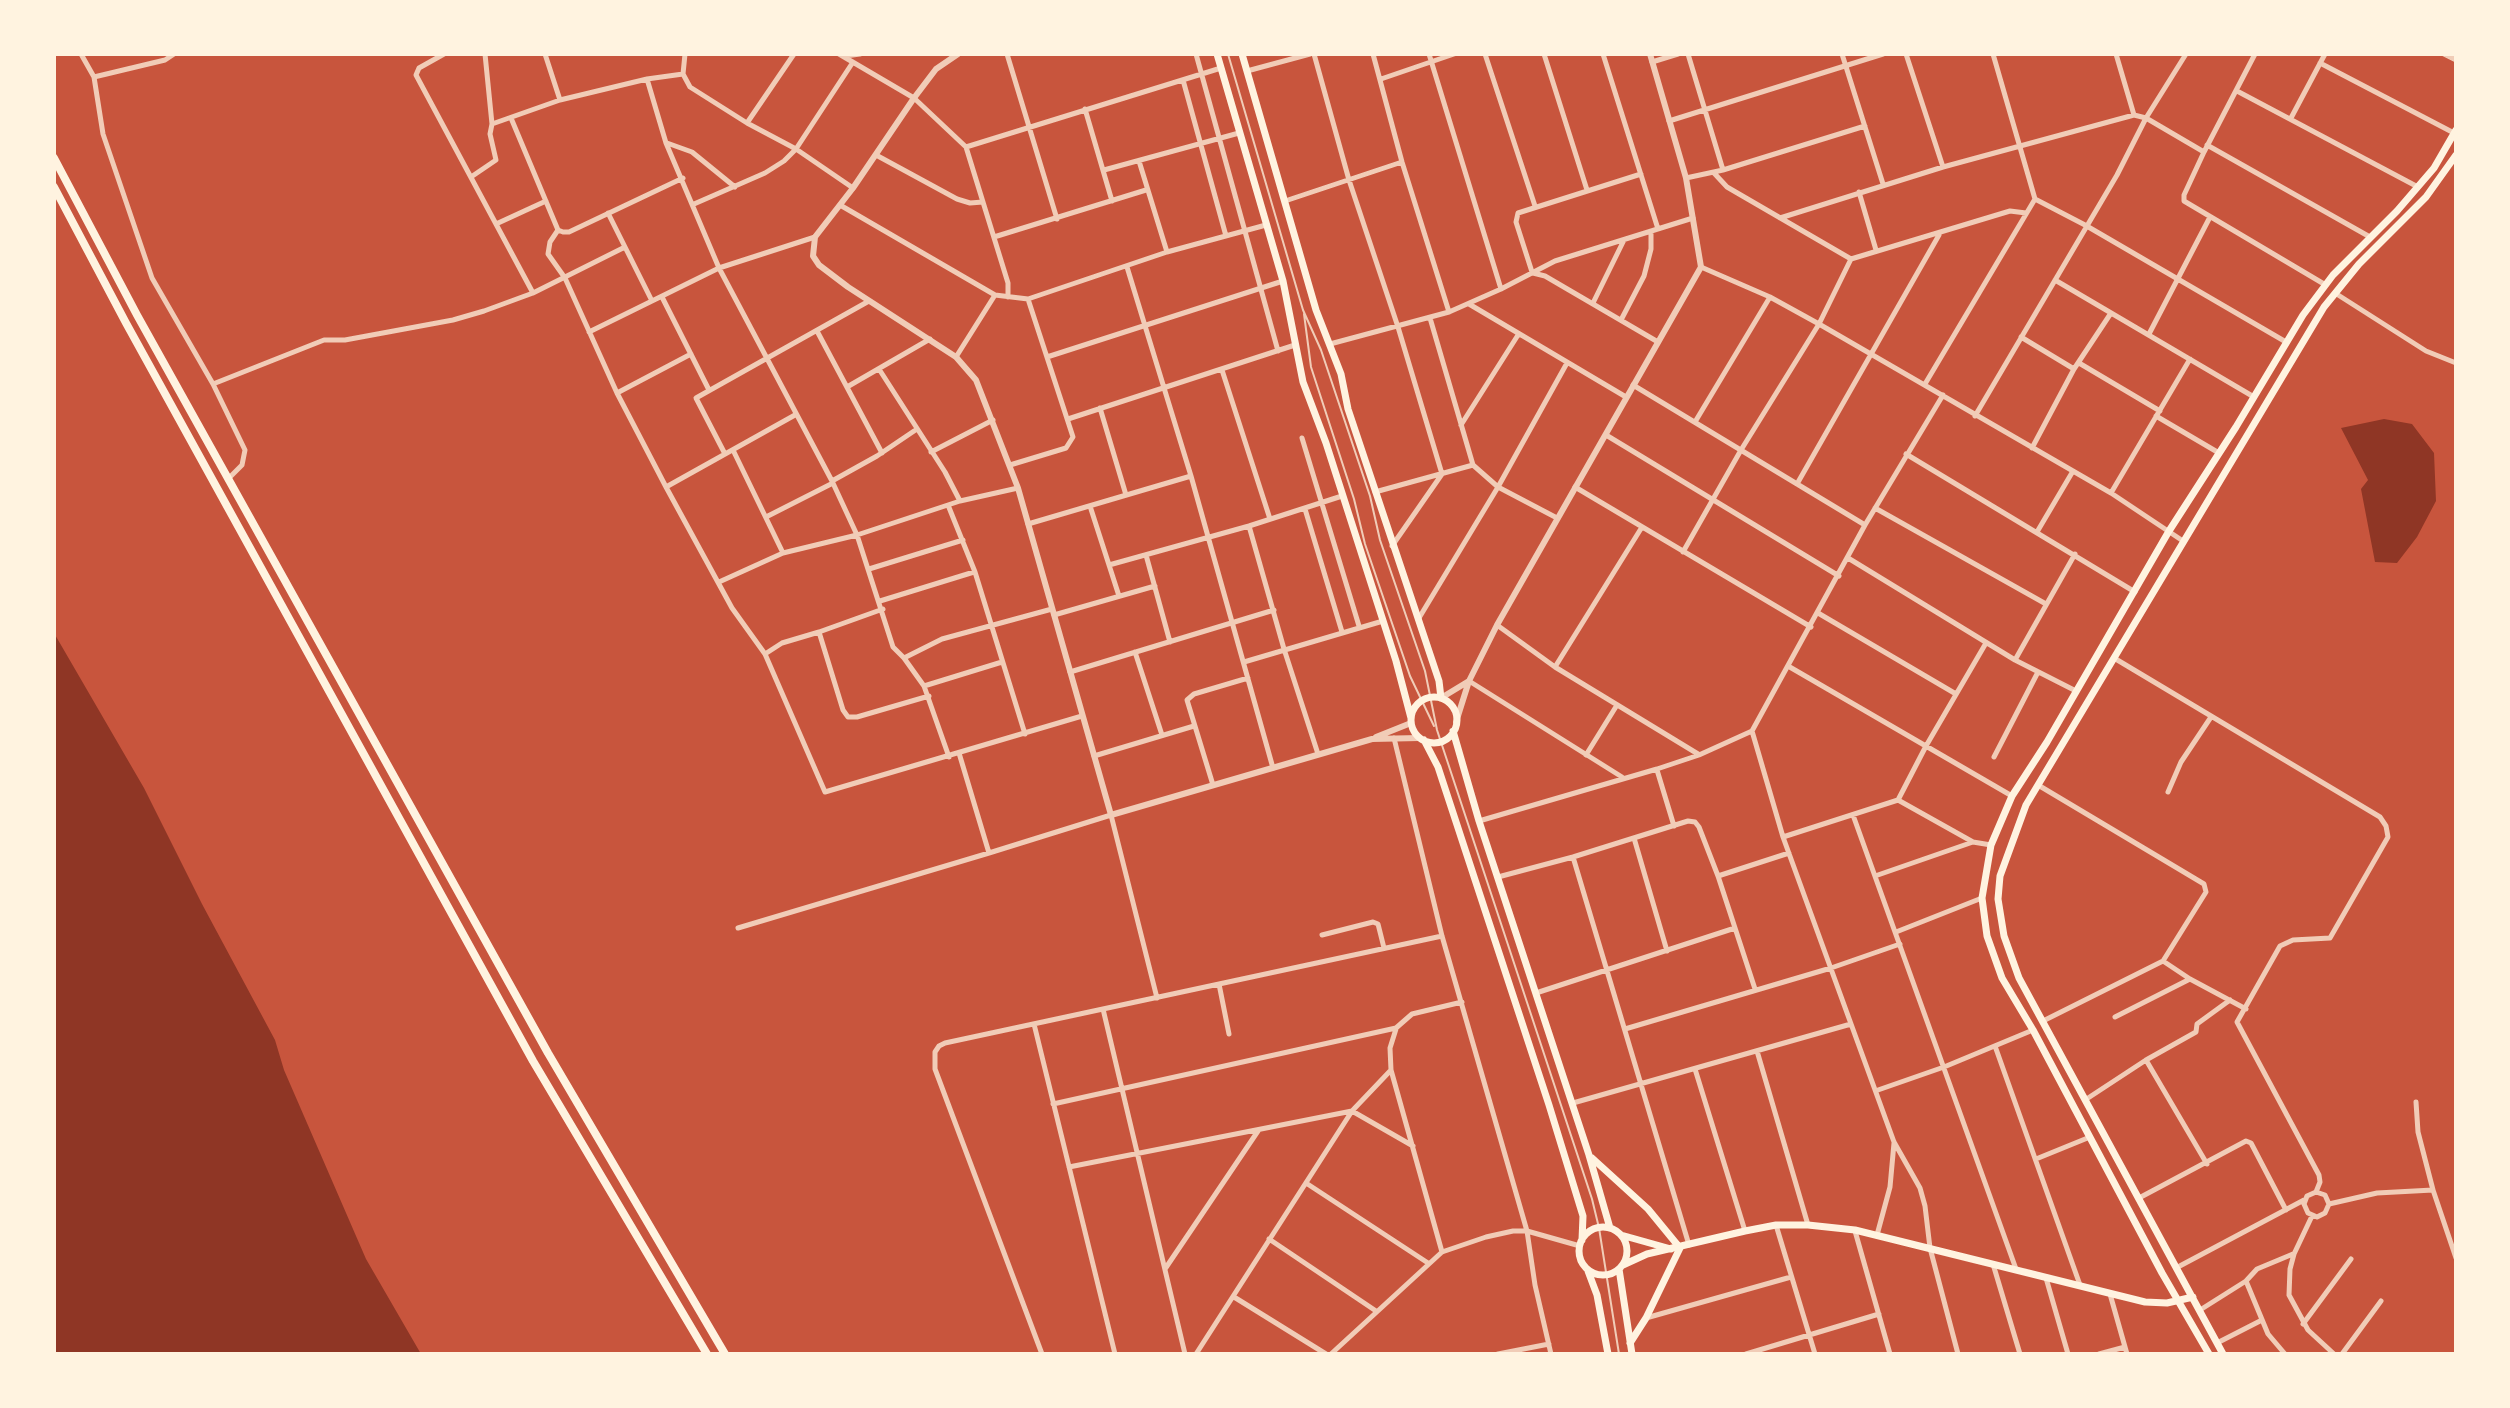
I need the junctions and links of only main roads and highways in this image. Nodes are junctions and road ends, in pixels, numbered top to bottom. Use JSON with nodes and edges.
{"nodes":[{"id":1,"x":1217,"y":54,"type":"edge"},
{"id":2,"x":1242,"y":54,"type":"edge"},
{"id":3,"x":2455,"y":132,"type":"edge"},
{"id":4,"x":2456,"y":155,"type":"edge"},
{"id":5,"x":54,"y":158,"type":"edge"},
{"id":6,"x":54,"y":187,"type":"edge"},
{"id":7,"x":1441,"y":698,"type":"junction"},
{"id":8,"x":1411,"y":720,"type":"junction"},
{"id":9,"x":1453,"y":731,"type":"junction"},
{"id":10,"x":1422,"y":739,"type":"junction"},
{"id":11,"x":1589,"y":1155,"type":"junction"},
{"id":12,"x":1610,"y":1228,"type":"junction"},
{"id":13,"x":1620,"y":1235,"type":"junction"},
{"id":14,"x":1581,"y":1243,"type":"junction"},
{"id":15,"x":1676,"y":1248,"type":"junction"},
{"id":16,"x":1621,"y":1267,"type":"junction"},
{"id":17,"x":1587,"y":1269,"type":"junction"},
{"id":18,"x":2193,"y":1297,"type":"junction"},
{"id":19,"x":2179,"y":1301,"type":"junction"},
{"id":20,"x":1630,"y":1343,"type":"junction"},
{"id":21,"x":707,"y":1354,"type":"edge"},
{"id":22,"x":725,"y":1354,"type":"edge"},
{"id":23,"x":1608,"y":1354,"type":"edge"},
{"id":24,"x":1632,"y":1354,"type":"edge"},
{"id":25,"x":2209,"y":1354,"type":"edge"},
{"id":26,"x":2223,"y":1354,"type":"edge"}],
"edges":[{"from":1,"to":8,"type":"main road"},
{"from":2,"to":7,"type":"main road"},
{"from":3,"to":19,"type":"main road"},
{"from":4,"to":18,"type":"main road"},
{"from":5,"to":22,"type":"highway"},
{"from":6,"to":21,"type":"highway"},
{"from":7,"to":8,"type":"main road"},
{"from":7,"to":9,"type":"main road"},
{"from":8,"to":10,"type":"main road"},
{"from":9,"to":10,"type":"main road"},
{"from":9,"to":11,"type":"main road"},
{"from":10,"to":14,"type":"main road"},
{"from":11,"to":12,"type":"main road"},
{"from":11,"to":15,"type":"main road"},
{"from":12,"to":13,"type":"main road"},
{"from":12,"to":14,"type":"main road"},
{"from":13,"to":15,"type":"main road"},
{"from":13,"to":16,"type":"main road"},
{"from":14,"to":17,"type":"main road"},
{"from":15,"to":16,"type":"main road"},
{"from":15,"to":19,"type":"main road"},
{"from":15,"to":20,"type":"main road"},
{"from":16,"to":17,"type":"main road"},
{"from":16,"to":20,"type":"main road"},
{"from":17,"to":23,"type":"main road"},
{"from":18,"to":19,"type":"main road"},
{"from":18,"to":26,"type":"main road"},
{"from":19,"to":25,"type":"main road"},
{"from":20,"to":24,"type":"main road"}]}
